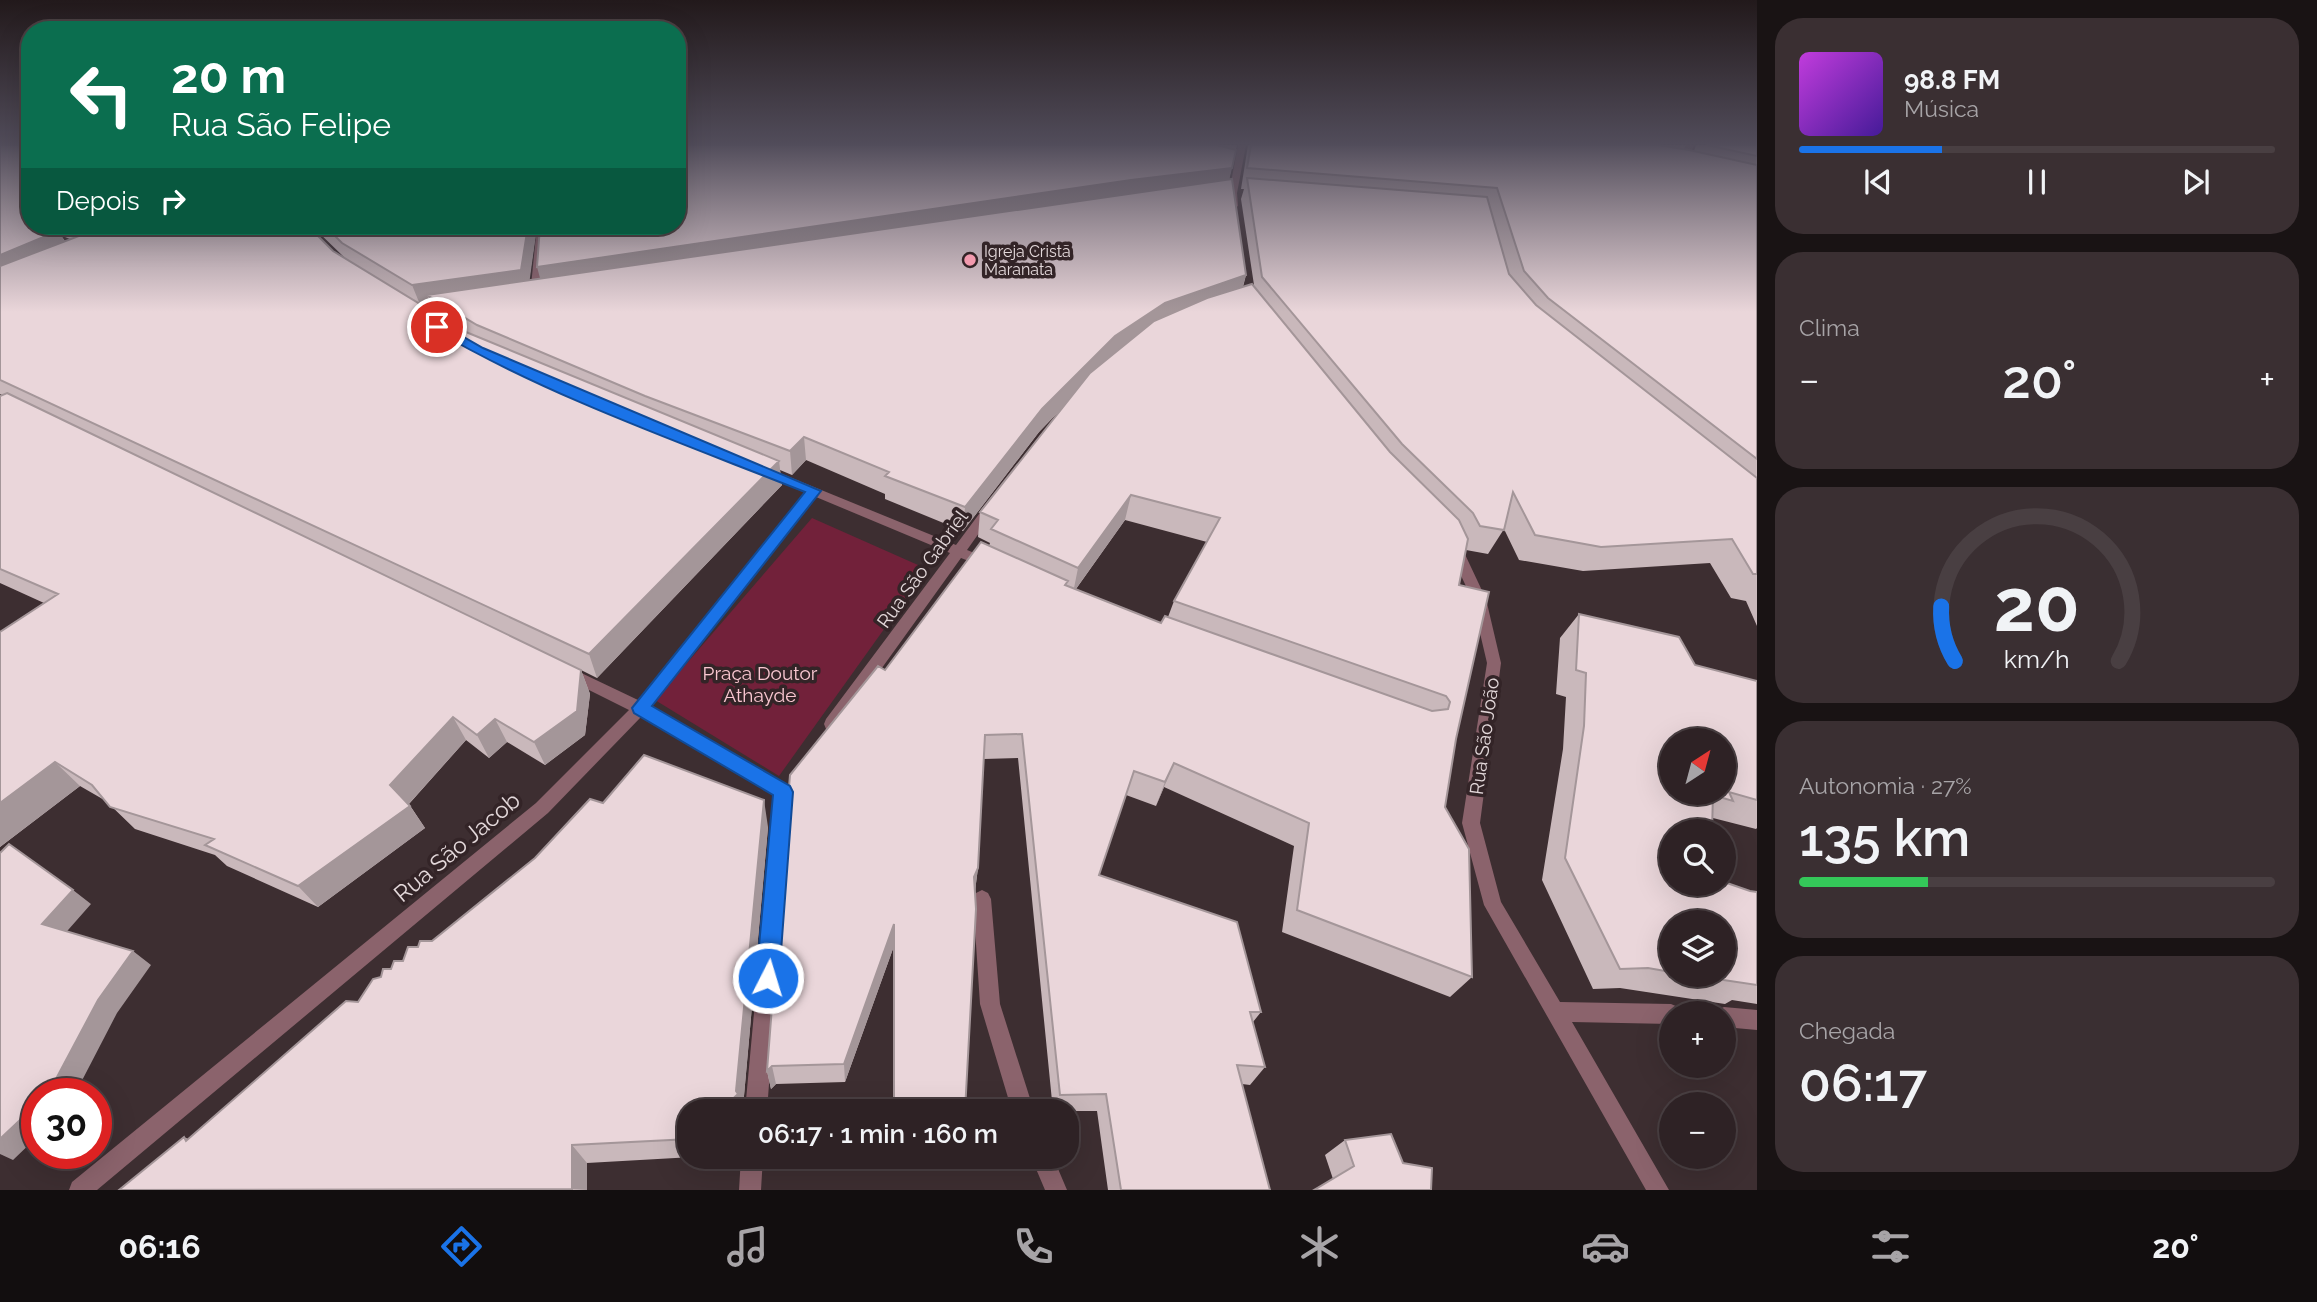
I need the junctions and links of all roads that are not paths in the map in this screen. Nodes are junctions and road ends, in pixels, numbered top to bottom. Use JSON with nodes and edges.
{"nodes":[{"id":1,"x":1234,"y":201,"type":"edge"},
{"id":2,"x":1237,"y":223,"type":"edge"},
{"id":3,"x":540,"y":235,"type":"edge"},
{"id":4,"x":548,"y":294,"type":"edge"},
{"id":5,"x":535,"y":296,"type":"junction"},
{"id":6,"x":522,"y":298,"type":"edge"},
{"id":7,"x":749,"y":465,"type":"edge"},
{"id":8,"x":814,"y":491,"type":"junction"},
{"id":9,"x":999,"y":498,"type":"edge"},
{"id":10,"x":1443,"y":532,"type":"edge"},
{"id":11,"x":959,"y":549,"type":"junction"},
{"id":12,"x":1008,"y":573,"type":"edge"},
{"id":13,"x":552,"y":666,"type":"edge"},
{"id":14,"x":640,"y":708,"type":"junction"},
{"id":15,"x":822,"y":737,"type":"edge"},
{"id":16,"x":982,"y":899,"type":"dead end"},
{"id":17,"x":1556,"y":1012,"type":"junction"},
{"id":18,"x":1659,"y":1013,"type":"edge"},
{"id":19,"x":1736,"y":1018,"type":"edge"},
{"id":20,"x":1757,"y":1020,"type":"edge"},
{"id":21,"x":757,"y":1099,"type":"edge"},
{"id":22,"x":1019,"y":1099,"type":"edge"},
{"id":23,"x":751,"y":1169,"type":"edge"},
{"id":24,"x":1047,"y":1169,"type":"edge"},
{"id":25,"x":80,"y":1190,"type":"edge"},
{"id":26,"x":750,"y":1190,"type":"edge"},
{"id":27,"x":1056,"y":1190,"type":"edge"},
{"id":28,"x":1658,"y":1190,"type":"edge"}],
"edges":[{"from":1,"to":2,"type":"street"},
{"from":3,"to":5,"type":"street"},
{"from":4,"to":5,"type":"street"},
{"from":5,"to":6,"type":"street"},
{"from":7,"to":8,"type":"street"},
{"from":8,"to":11,"type":"street"},
{"from":8,"to":14,"type":"street","name":"Rua São Jacob"},
{"from":9,"to":11,"type":"street","name":"Rua São Gabriel"},
{"from":10,"to":17,"type":"street","name":"Rua São João"},
{"from":11,"to":12,"type":"street"},
{"from":11,"to":15,"type":"street","name":"Rua São Gabriel"},
{"from":13,"to":14,"type":"street"},
{"from":14,"to":21,"type":"street"},
{"from":14,"to":25,"type":"street","name":"Rua São Jacob"},
{"from":16,"to":22,"type":"street"},
{"from":17,"to":18,"type":"street"},
{"from":17,"to":28,"type":"street","name":"Rua São João"},
{"from":19,"to":20,"type":"street"},
{"from":23,"to":26,"type":"street"},
{"from":24,"to":27,"type":"street"}]}
